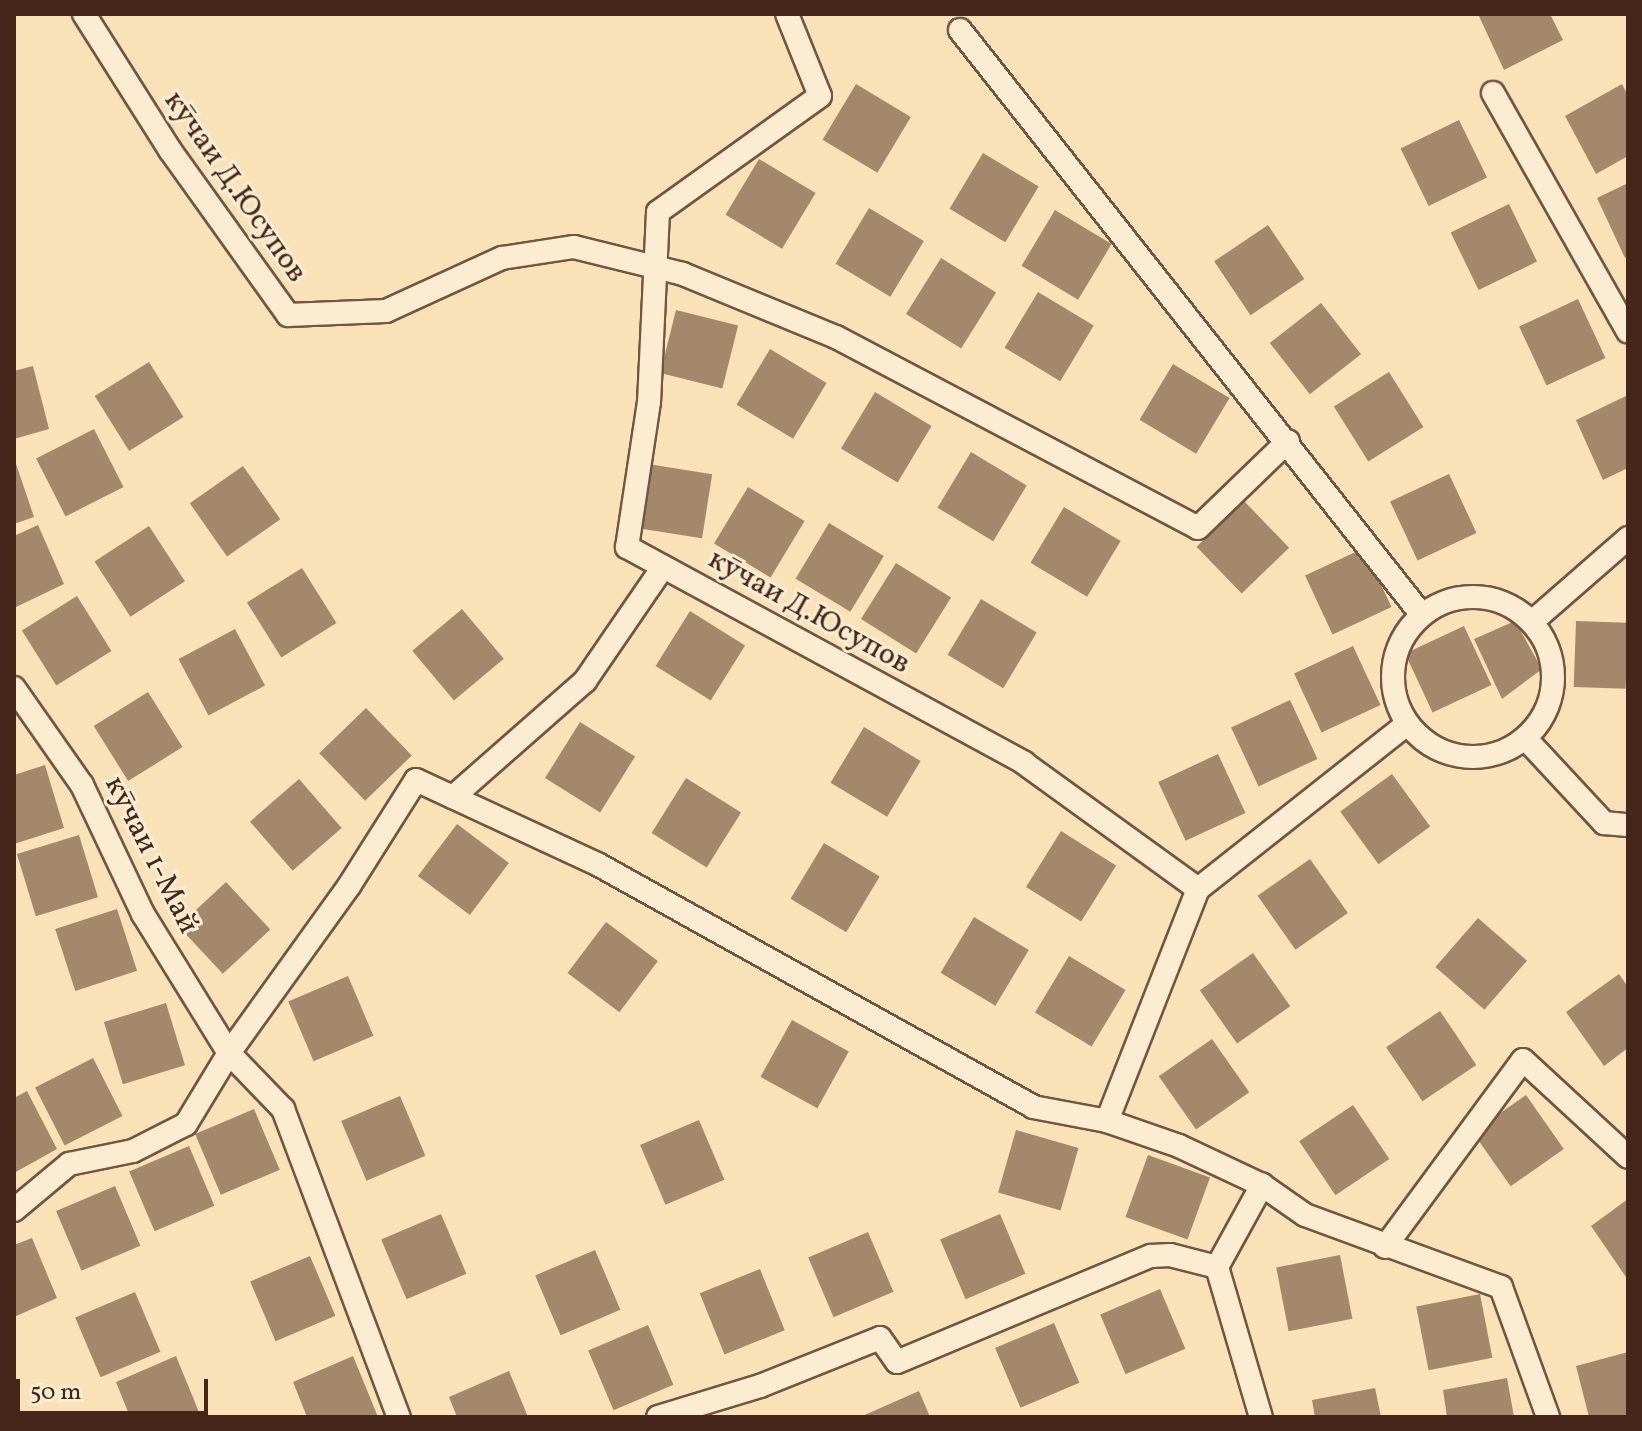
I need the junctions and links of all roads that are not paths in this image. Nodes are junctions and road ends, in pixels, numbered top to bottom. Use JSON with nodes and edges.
{"nodes":[{"id":1,"x":84,"y":14,"type":"edge"},
{"id":2,"x":787,"y":14,"type":"edge"},
{"id":3,"x":960,"y":30,"type":"dead end"},
{"id":4,"x":1493,"y":93,"type":"dead end"},
{"id":5,"x":653,"y":265,"type":"junction"},
{"id":6,"x":1628,"y":332,"type":"edge"},
{"id":7,"x":1288,"y":441,"type":"junction"},
{"id":8,"x":1628,"y":538,"type":"edge"},
{"id":9,"x":663,"y":567,"type":"junction"},
{"id":10,"x":1421,"y":614,"type":"junction"},
{"id":11,"x":1533,"y":621,"type":"junction"},
{"id":12,"x":14,"y":688,"type":"edge"},
{"id":13,"x":1407,"y":724,"type":"junction"},
{"id":14,"x":1526,"y":739,"type":"junction"},
{"id":15,"x":453,"y":797,"type":"junction"},
{"id":16,"x":1628,"y":825,"type":"edge"},
{"id":17,"x":1198,"y":889,"type":"junction"},
{"id":18,"x":229,"y":1053,"type":"junction"},
{"id":19,"x":1107,"y":1121,"type":"junction"},
{"id":20,"x":1628,"y":1157,"type":"edge"},
{"id":21,"x":1262,"y":1185,"type":"junction"},
{"id":22,"x":14,"y":1210,"type":"edge"},
{"id":23,"x":1385,"y":1247,"type":"junction"},
{"id":24,"x":1217,"y":1267,"type":"junction"},
{"id":25,"x":399,"y":1417,"type":"edge"},
{"id":26,"x":658,"y":1417,"type":"edge"},
{"id":27,"x":1261,"y":1417,"type":"edge"},
{"id":28,"x":1548,"y":1417,"type":"edge"}],
"edges":[{"from":1,"to":5,"type":"street","name":"кӯчаи Д.Юсупов"},
{"from":2,"to":5,"type":"street"},
{"from":3,"to":7,"type":"street"},
{"from":4,"to":6,"type":"street"},
{"from":5,"to":7,"type":"street","name":"кӯчаи Д.Юсупов"},
{"from":5,"to":9,"type":"street","name":"кӯчаи Д.Юсупов"},
{"from":7,"to":10,"type":"street"},
{"from":8,"to":11,"type":"street"},
{"from":9,"to":15,"type":"street"},
{"from":9,"to":17,"type":"street","name":"кӯчаи Д.Юсупов"},
{"from":10,"to":11,"type":"street"},
{"from":10,"to":13,"type":"street"},
{"from":11,"to":14,"type":"street"},
{"from":12,"to":18,"type":"street","name":"кӯчаи 1-Май"},
{"from":13,"to":14,"type":"street"},
{"from":13,"to":17,"type":"street"},
{"from":14,"to":16,"type":"street"},
{"from":15,"to":18,"type":"street"},
{"from":15,"to":19,"type":"street"},
{"from":17,"to":19,"type":"street"},
{"from":18,"to":22,"type":"street"},
{"from":18,"to":25,"type":"street","name":"кӯчаи 1-Май"},
{"from":19,"to":21,"type":"street"},
{"from":20,"to":23,"type":"street"},
{"from":21,"to":23,"type":"street"},
{"from":21,"to":24,"type":"street"},
{"from":23,"to":28,"type":"street"},
{"from":24,"to":26,"type":"street"},
{"from":24,"to":27,"type":"street"}]}
